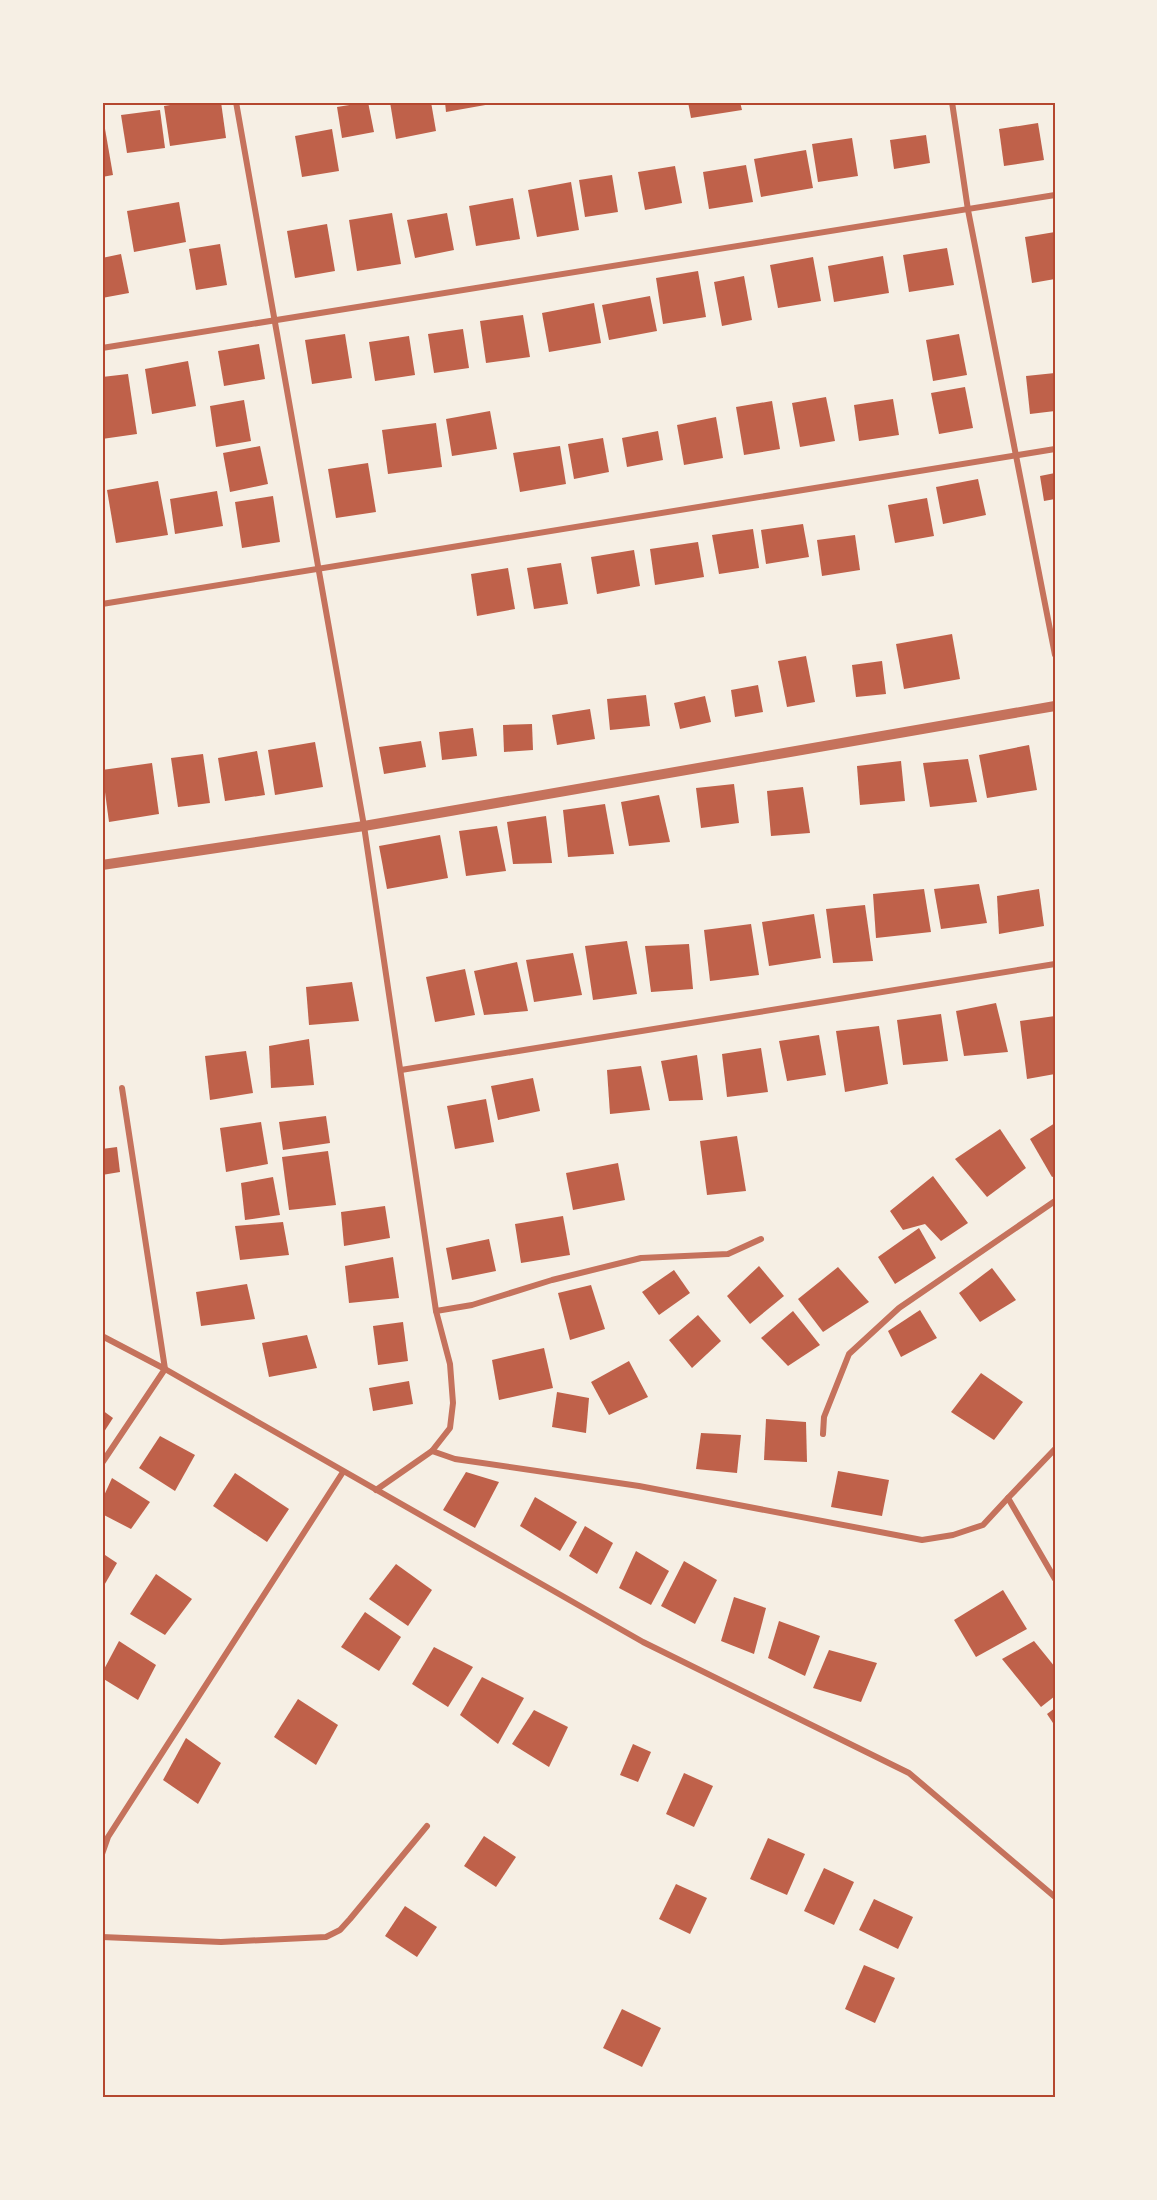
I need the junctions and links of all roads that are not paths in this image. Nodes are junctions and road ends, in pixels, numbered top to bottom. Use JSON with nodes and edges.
{"nodes":[{"id":1,"x":236,"y":102,"type":"edge"},
{"id":2,"x":951,"y":102,"type":"edge"},
{"id":3,"x":1055,"y":195,"type":"edge"},
{"id":4,"x":968,"y":210,"type":"junction"},
{"id":5,"x":274,"y":320,"type":"junction"},
{"id":6,"x":102,"y":348,"type":"edge"},
{"id":7,"x":1055,"y":449,"type":"edge"},
{"id":8,"x":1015,"y":455,"type":"junction"},
{"id":9,"x":317,"y":568,"type":"junction"},
{"id":10,"x":102,"y":604,"type":"edge"},
{"id":11,"x":1055,"y":655,"type":"edge"},
{"id":12,"x":1055,"y":706,"type":"edge"},
{"id":13,"x":364,"y":826,"type":"junction"},
{"id":14,"x":102,"y":865,"type":"edge"},
{"id":15,"x":1055,"y":964,"type":"edge"},
{"id":16,"x":401,"y":1070,"type":"junction"},
{"id":17,"x":122,"y":1088,"type":"dead end"},
{"id":18,"x":1055,"y":1201,"type":"edge"},
{"id":19,"x":761,"y":1239,"type":"dead end"},
{"id":20,"x":436,"y":1311,"type":"junction"},
{"id":21,"x":102,"y":1336,"type":"edge"},
{"id":22,"x":165,"y":1369,"type":"junction"},
{"id":23,"x":823,"y":1434,"type":"dead end"},
{"id":24,"x":1055,"y":1449,"type":"edge"},
{"id":25,"x":432,"y":1451,"type":"junction"},
{"id":26,"x":102,"y":1463,"type":"edge"},
{"id":27,"x":343,"y":1472,"type":"junction"},
{"id":28,"x":376,"y":1490,"type":"junction"},
{"id":29,"x":1008,"y":1498,"type":"junction"},
{"id":30,"x":1055,"y":1579,"type":"edge"},
{"id":31,"x":427,"y":1826,"type":"dead end"},
{"id":32,"x":102,"y":1854,"type":"edge"},
{"id":33,"x":1055,"y":1897,"type":"edge"},
{"id":34,"x":102,"y":1937,"type":"edge"}],
"edges":[{"from":1,"to":5,"type":"street"},
{"from":2,"to":4,"type":"street"},
{"from":3,"to":4,"type":"street"},
{"from":4,"to":5,"type":"street"},
{"from":4,"to":8,"type":"street"},
{"from":5,"to":6,"type":"street"},
{"from":5,"to":9,"type":"street"},
{"from":7,"to":8,"type":"street"},
{"from":8,"to":9,"type":"street"},
{"from":8,"to":11,"type":"street"},
{"from":9,"to":10,"type":"street"},
{"from":9,"to":13,"type":"street"},
{"from":12,"to":13,"type":"street"},
{"from":13,"to":14,"type":"street"},
{"from":13,"to":16,"type":"street"},
{"from":15,"to":16,"type":"street"},
{"from":16,"to":20,"type":"street"},
{"from":17,"to":22,"type":"street"},
{"from":18,"to":23,"type":"street"},
{"from":19,"to":20,"type":"street"},
{"from":20,"to":25,"type":"street"},
{"from":21,"to":22,"type":"street"},
{"from":22,"to":26,"type":"street"},
{"from":22,"to":27,"type":"street"},
{"from":24,"to":29,"type":"street"},
{"from":25,"to":28,"type":"street"},
{"from":25,"to":29,"type":"street"},
{"from":27,"to":28,"type":"street"},
{"from":27,"to":32,"type":"street"},
{"from":28,"to":33,"type":"street"},
{"from":29,"to":30,"type":"street"},
{"from":31,"to":34,"type":"street"}]}
